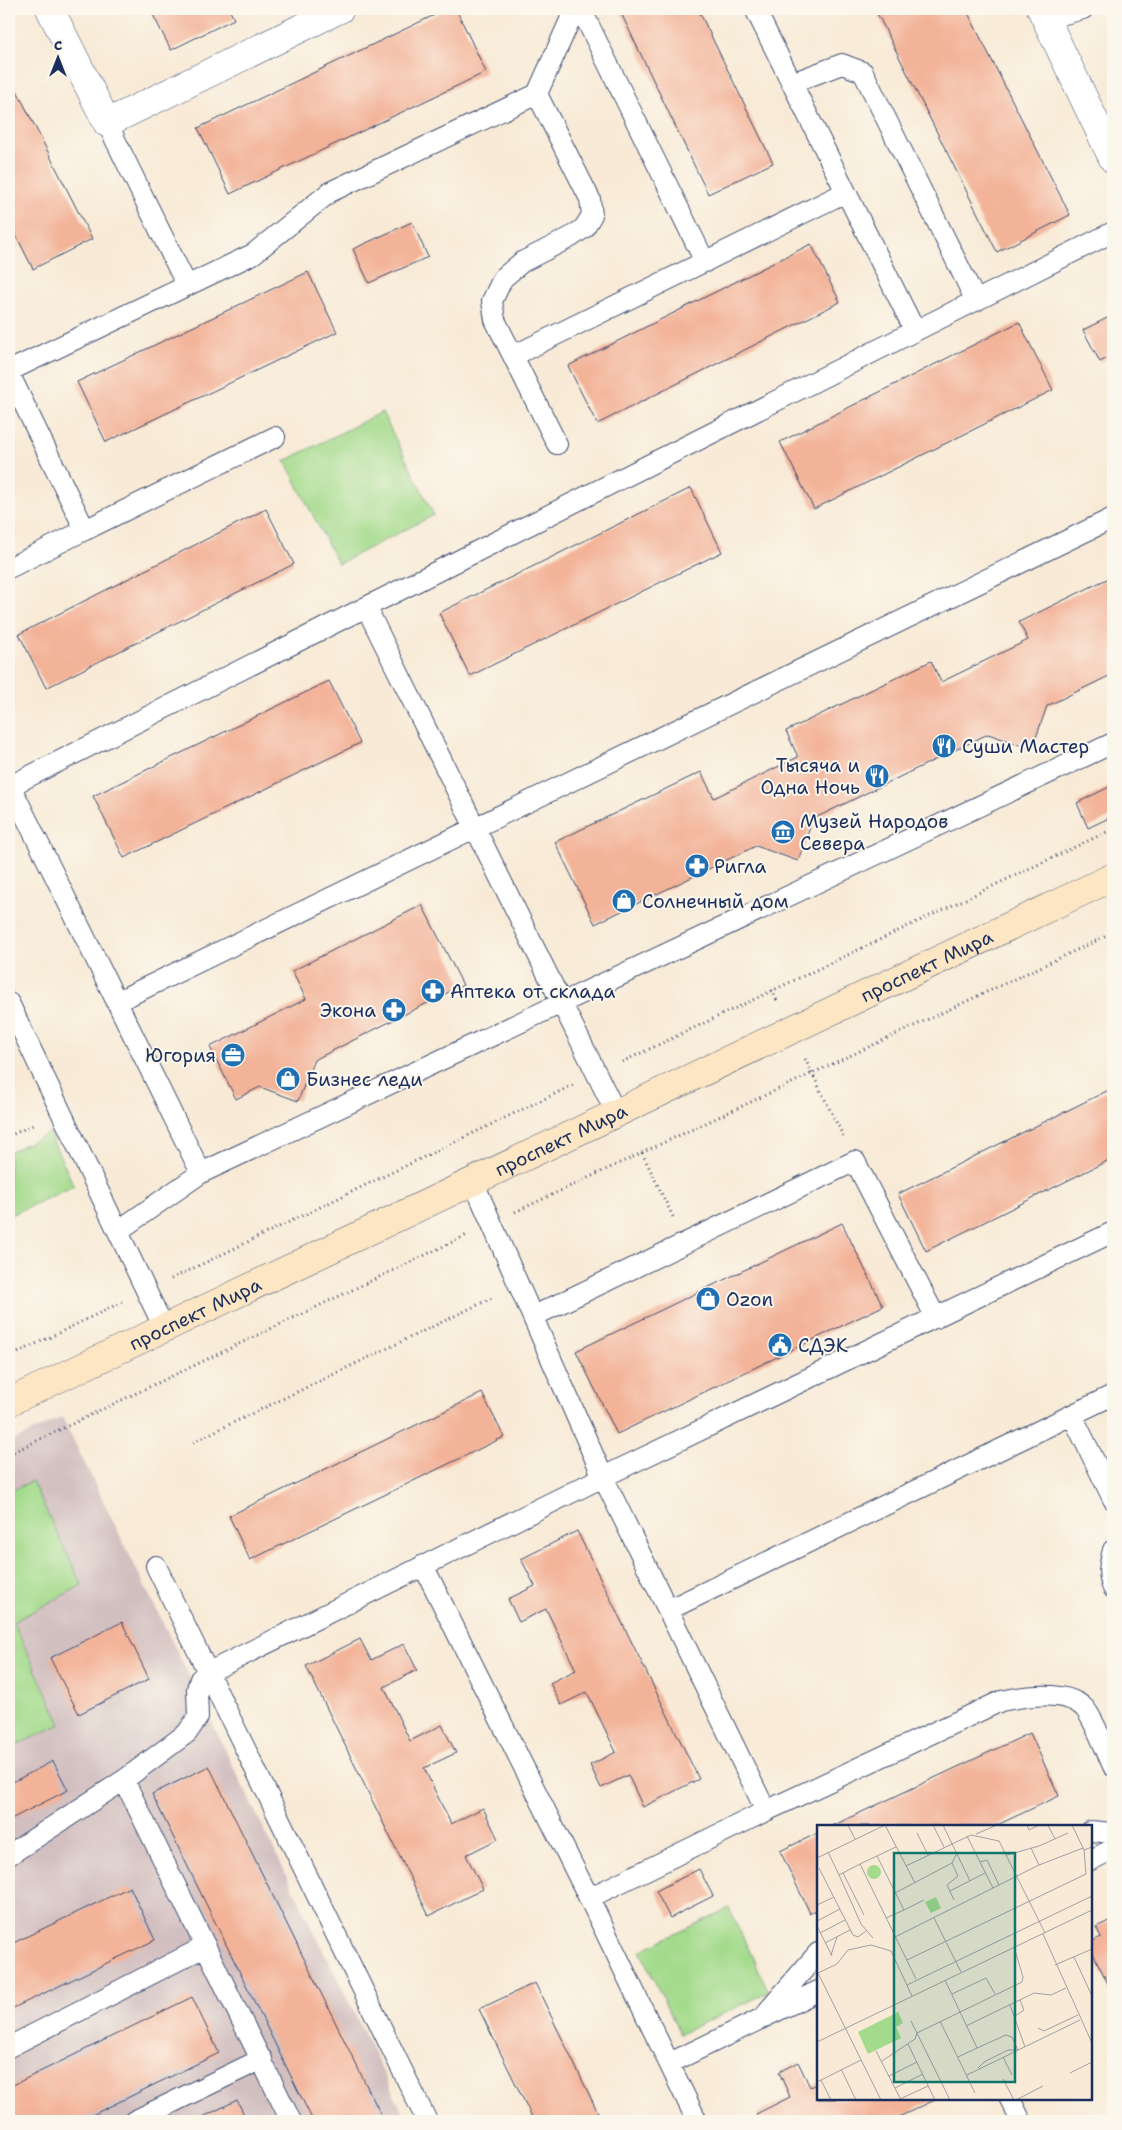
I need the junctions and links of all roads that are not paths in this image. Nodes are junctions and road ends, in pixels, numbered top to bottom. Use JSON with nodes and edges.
{"nodes":[{"id":1,"x":50,"y":9,"type":"edge"},
{"id":2,"x":340,"y":9,"type":"edge"},
{"id":3,"x":575,"y":9,"type":"edge"},
{"id":4,"x":581,"y":9,"type":"edge"},
{"id":5,"x":755,"y":9,"type":"edge"},
{"id":6,"x":1083,"y":9,"type":"edge"},
{"id":7,"x":1044,"y":14,"type":"edge"},
{"id":8,"x":313,"y":15,"type":"edge"},
{"id":9,"x":792,"y":83,"type":"junction"},
{"id":10,"x":537,"y":94,"type":"junction"},
{"id":11,"x":107,"y":123,"type":"junction"},
{"id":12,"x":1113,"y":159,"type":"edge"},
{"id":13,"x":846,"y":192,"type":"junction"},
{"id":14,"x":1113,"y":232,"type":"edge"},
{"id":15,"x":704,"y":262,"type":"junction"},
{"id":16,"x":187,"y":286,"type":"junction"},
{"id":17,"x":976,"y":300,"type":"junction"},
{"id":18,"x":915,"y":331,"type":"junction"},
{"id":19,"x":513,"y":356,"type":"junction"},
{"id":20,"x":9,"y":372,"type":"edge"},
{"id":21,"x":275,"y":437,"type":"dead end"},
{"id":22,"x":557,"y":444,"type":"dead end"},
{"id":23,"x":1113,"y":518,"type":"edge"},
{"id":24,"x":85,"y":530,"type":"junction"},
{"id":25,"x":9,"y":568,"type":"edge"},
{"id":26,"x":366,"y":607,"type":"junction"},
{"id":27,"x":1113,"y":743,"type":"edge"},
{"id":28,"x":9,"y":784,"type":"edge"},
{"id":29,"x":474,"y":828,"type":"junction"},
{"id":30,"x":1111,"y":884,"type":"edge"},
{"id":31,"x":116,"y":1002,"type":"junction"},
{"id":32,"x":9,"y":1003,"type":"edge"},
{"id":33,"x":563,"y":1004,"type":"junction"},
{"id":34,"x":616,"y":1113,"type":"junction"},
{"id":35,"x":200,"y":1173,"type":"junction"},
{"id":36,"x":473,"y":1181,"type":"junction"},
{"id":37,"x":118,"y":1231,"type":"junction"},
{"id":38,"x":1113,"y":1232,"type":"edge"},
{"id":39,"x":534,"y":1316,"type":"junction"},
{"id":40,"x":936,"y":1318,"type":"junction"},
{"id":41,"x":164,"y":1328,"type":"junction"},
{"id":42,"x":1113,"y":1395,"type":"edge"},
{"id":43,"x":9,"y":1402,"type":"edge"},
{"id":44,"x":1072,"y":1414,"type":"junction"},
{"id":45,"x":603,"y":1477,"type":"junction"},
{"id":46,"x":1113,"y":1499,"type":"edge"},
{"id":47,"x":1113,"y":1550,"type":"edge"},
{"id":48,"x":423,"y":1565,"type":"junction"},
{"id":49,"x":156,"y":1566,"type":"dead end"},
{"id":50,"x":1113,"y":1588,"type":"edge"},
{"id":51,"x":668,"y":1610,"type":"junction"},
{"id":52,"x":209,"y":1672,"type":"junction"},
{"id":53,"x":1113,"y":1766,"type":"edge"},
{"id":54,"x":124,"y":1780,"type":"junction"},
{"id":55,"x":766,"y":1811,"type":"junction"},
{"id":56,"x":1092,"y":1832,"type":"edge"},
{"id":57,"x":1113,"y":1832,"type":"edge"},
{"id":58,"x":1113,"y":1849,"type":"edge"},
{"id":59,"x":9,"y":1855,"type":"edge"},
{"id":60,"x":1092,"y":1860,"type":"edge"},
{"id":61,"x":589,"y":1898,"type":"junction"},
{"id":62,"x":206,"y":1946,"type":"junction"},
{"id":63,"x":817,"y":1954,"type":"edge"},
{"id":64,"x":817,"y":1991,"type":"edge"},
{"id":65,"x":762,"y":2018,"type":"junction"},
{"id":66,"x":9,"y":2048,"type":"edge"},
{"id":67,"x":262,"y":2059,"type":"junction"},
{"id":68,"x":670,"y":2063,"type":"junction"},
{"id":69,"x":1010,"y":2100,"type":"edge"},
{"id":70,"x":134,"y":2121,"type":"edge"},
{"id":71,"x":291,"y":2121,"type":"edge"},
{"id":72,"x":427,"y":2121,"type":"edge"},
{"id":73,"x":697,"y":2121,"type":"edge"},
{"id":74,"x":1021,"y":2121,"type":"edge"}],
"edges":[{"from":1,"to":11,"type":"street"},
{"from":2,"to":8,"type":"street"},
{"from":3,"to":10,"type":"lane"},
{"from":4,"to":15,"type":"lane"},
{"from":5,"to":9,"type":"lane"},
{"from":6,"to":7,"type":"lane"},
{"from":7,"to":12,"type":"street"},
{"from":8,"to":11,"type":"street"},
{"from":9,"to":13,"type":"lane"},
{"from":9,"to":17,"type":"lane"},
{"from":10,"to":16,"type":"lane"},
{"from":10,"to":19,"type":"lane"},
{"from":11,"to":16,"type":"lane"},
{"from":13,"to":15,"type":"lane"},
{"from":13,"to":18,"type":"lane"},
{"from":14,"to":17,"type":"lane"},
{"from":15,"to":19,"type":"lane"},
{"from":16,"to":20,"type":"lane"},
{"from":17,"to":18,"type":"lane"},
{"from":18,"to":26,"type":"lane"},
{"from":19,"to":22,"type":"lane"},
{"from":20,"to":24,"type":"lane"},
{"from":21,"to":24,"type":"lane"},
{"from":23,"to":29,"type":"lane"},
{"from":24,"to":25,"type":"lane"},
{"from":26,"to":28,"type":"lane"},
{"from":26,"to":29,"type":"lane"},
{"from":27,"to":33,"type":"lane"},
{"from":28,"to":31,"type":"lane"},
{"from":29,"to":31,"type":"lane"},
{"from":29,"to":33,"type":"lane"},
{"from":30,"to":34,"type":"main road","name":"проспект Мира"},
{"from":31,"to":35,"type":"lane"},
{"from":32,"to":37,"type":"lane"},
{"from":33,"to":34,"type":"lane"},
{"from":33,"to":35,"type":"lane"},
{"from":34,"to":36,"type":"main road","name":"проспект Мира"},
{"from":35,"to":37,"type":"lane"},
{"from":36,"to":39,"type":"lane"},
{"from":36,"to":41,"type":"main road","name":"проспект Мира"},
{"from":37,"to":41,"type":"lane"},
{"from":38,"to":40,"type":"lane"},
{"from":39,"to":40,"type":"lane"},
{"from":39,"to":45,"type":"lane"},
{"from":40,"to":45,"type":"lane"},
{"from":41,"to":43,"type":"main road","name":"проспект Мира"},
{"from":42,"to":44,"type":"lane"},
{"from":44,"to":46,"type":"lane"},
{"from":44,"to":51,"type":"lane"},
{"from":45,"to":48,"type":"lane"},
{"from":45,"to":51,"type":"lane"},
{"from":47,"to":50,"type":"lane"},
{"from":48,"to":52,"type":"lane"},
{"from":48,"to":61,"type":"lane"},
{"from":49,"to":52,"type":"lane"},
{"from":51,"to":55,"type":"lane"},
{"from":52,"to":54,"type":"lane"},
{"from":52,"to":72,"type":"lane"},
{"from":53,"to":55,"type":"lane"},
{"from":54,"to":59,"type":"lane"},
{"from":54,"to":62,"type":"lane"},
{"from":55,"to":61,"type":"lane"},
{"from":56,"to":57,"type":"lane"},
{"from":58,"to":60,"type":"lane"},
{"from":61,"to":68,"type":"lane"},
{"from":62,"to":66,"type":"lane"},
{"from":62,"to":67,"type":"lane"},
{"from":63,"to":65,"type":"lane"},
{"from":64,"to":65,"type":"lane"},
{"from":65,"to":68,"type":"lane"},
{"from":67,"to":70,"type":"lane"},
{"from":67,"to":71,"type":"lane"},
{"from":68,"to":73,"type":"lane"},
{"from":69,"to":74,"type":"lane"}]}
